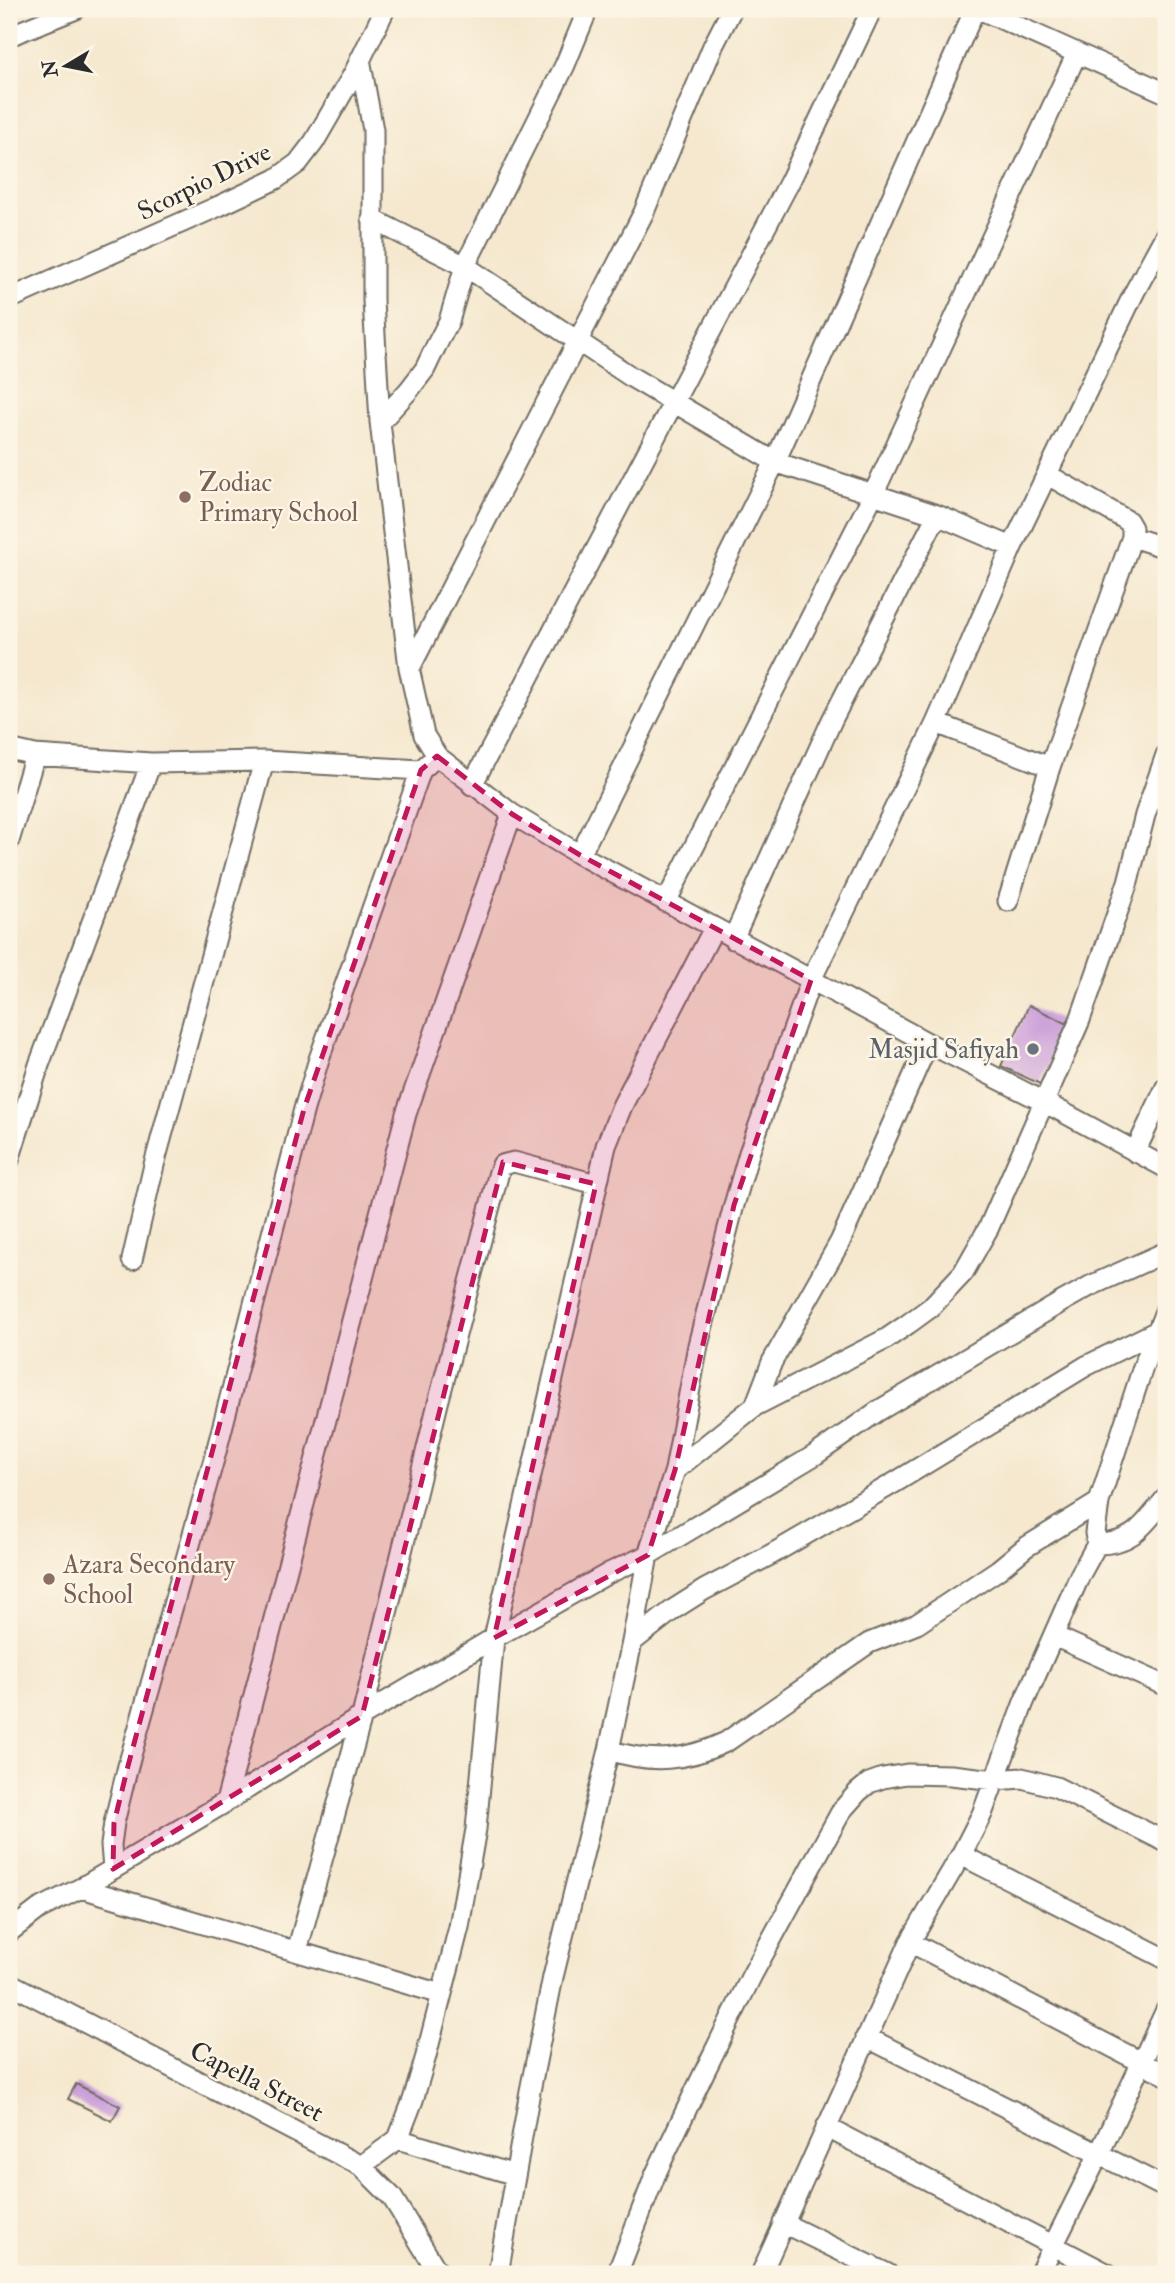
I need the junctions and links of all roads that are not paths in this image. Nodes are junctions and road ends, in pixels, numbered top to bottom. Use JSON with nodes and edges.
{"nodes":[{"id":1,"x":76,"y":9,"type":"edge"},
{"id":2,"x":385,"y":9,"type":"edge"},
{"id":3,"x":588,"y":9,"type":"edge"},
{"id":4,"x":732,"y":9,"type":"edge"},
{"id":5,"x":872,"y":9,"type":"edge"},
{"id":6,"x":977,"y":9,"type":"edge"},
{"id":7,"x":9,"y":36,"type":"edge"},
{"id":8,"x":1077,"y":53,"type":"junction"},
{"id":9,"x":360,"y":59,"type":"junction"},
{"id":10,"x":1166,"y":93,"type":"edge"},
{"id":11,"x":372,"y":219,"type":"junction"},
{"id":12,"x":1166,"y":234,"type":"edge"},
{"id":13,"x":465,"y":266,"type":"junction"},
{"id":14,"x":9,"y":299,"type":"edge"},
{"id":15,"x":578,"y":339,"type":"junction"},
{"id":16,"x":675,"y":402,"type":"junction"},
{"id":17,"x":380,"y":422,"type":"junction"},
{"id":18,"x":775,"y":462,"type":"junction"},
{"id":19,"x":1048,"y":475,"type":"junction"},
{"id":20,"x":873,"y":495,"type":"junction"},
{"id":21,"x":937,"y":515,"type":"junction"},
{"id":22,"x":1132,"y":537,"type":"junction"},
{"id":23,"x":1012,"y":547,"type":"junction"},
{"id":24,"x":1166,"y":548,"type":"edge"},
{"id":25,"x":409,"y":668,"type":"junction"},
{"id":26,"x":936,"y":723,"type":"junction"},
{"id":27,"x":9,"y":749,"type":"edge"},
{"id":28,"x":35,"y":755,"type":"junction"},
{"id":29,"x":1166,"y":755,"type":"edge"},
{"id":30,"x":437,"y":757,"type":"junction"},
{"id":31,"x":264,"y":761,"type":"junction"},
{"id":32,"x":151,"y":763,"type":"junction"},
{"id":33,"x":1050,"y":767,"type":"junction"},
{"id":34,"x":421,"y":770,"type":"junction"},
{"id":35,"x":472,"y":785,"type":"junction"},
{"id":36,"x":512,"y":814,"type":"junction"},
{"id":37,"x":9,"y":841,"type":"edge"},
{"id":38,"x":580,"y":855,"type":"junction"},
{"id":39,"x":1008,"y":901,"type":"dead end"},
{"id":40,"x":666,"y":902,"type":"junction"},
{"id":41,"x":714,"y":928,"type":"junction"},
{"id":42,"x":733,"y":939,"type":"junction"},
{"id":43,"x":811,"y":980,"type":"junction"},
{"id":44,"x":928,"y":1043,"type":"junction"},
{"id":45,"x":1166,"y":1087,"type":"edge"},
{"id":46,"x":1044,"y":1102,"type":"junction"},
{"id":47,"x":1135,"y":1152,"type":"junction"},
{"id":48,"x":9,"y":1160,"type":"edge"},
{"id":49,"x":1166,"y":1168,"type":"edge"},
{"id":50,"x":596,"y":1184,"type":"junction"},
{"id":51,"x":1166,"y":1252,"type":"edge"},
{"id":52,"x":132,"y":1260,"type":"dead end"},
{"id":53,"x":1166,"y":1309,"type":"edge"},
{"id":54,"x":1157,"y":1331,"type":"junction"},
{"id":55,"x":755,"y":1406,"type":"junction"},
{"id":56,"x":675,"y":1470,"type":"junction"},
{"id":57,"x":1166,"y":1497,"type":"edge"},
{"id":58,"x":1099,"y":1502,"type":"junction"},
{"id":59,"x":1097,"y":1544,"type":"junction"},
{"id":60,"x":648,"y":1555,"type":"junction"},
{"id":61,"x":1054,"y":1636,"type":"junction"},
{"id":62,"x":494,"y":1637,"type":"junction"},
{"id":63,"x":632,"y":1642,"type":"junction"},
{"id":64,"x":1166,"y":1686,"type":"edge"},
{"id":65,"x":362,"y":1716,"type":"junction"},
{"id":66,"x":609,"y":1750,"type":"junction"},
{"id":67,"x":995,"y":1780,"type":"junction"},
{"id":68,"x":226,"y":1802,"type":"junction"},
{"id":69,"x":1166,"y":1842,"type":"edge"},
{"id":70,"x":961,"y":1855,"type":"junction"},
{"id":71,"x":113,"y":1869,"type":"junction"},
{"id":72,"x":81,"y":1888,"type":"junction"},
{"id":73,"x":9,"y":1932,"type":"edge"},
{"id":74,"x":910,"y":1942,"type":"junction"},
{"id":75,"x":297,"y":1951,"type":"junction"},
{"id":76,"x":1166,"y":1959,"type":"edge"},
{"id":77,"x":9,"y":1983,"type":"edge"},
{"id":78,"x":441,"y":1994,"type":"junction"},
{"id":79,"x":1166,"y":2010,"type":"edge"},
{"id":80,"x":866,"y":2037,"type":"junction"},
{"id":81,"x":1142,"y":2064,"type":"junction"},
{"id":82,"x":1166,"y":2075,"type":"edge"},
{"id":83,"x":826,"y":2127,"type":"junction"},
{"id":84,"x":398,"y":2139,"type":"junction"},
{"id":85,"x":1099,"y":2154,"type":"junction"},
{"id":86,"x":361,"y":2166,"type":"junction"},
{"id":87,"x":515,"y":2175,"type":"junction"},
{"id":88,"x":1166,"y":2188,"type":"edge"},
{"id":89,"x":783,"y":2223,"type":"junction"},
{"id":90,"x":1054,"y":2246,"type":"junction"},
{"id":91,"x":439,"y":2274,"type":"edge"},
{"id":92,"x":498,"y":2274,"type":"edge"},
{"id":93,"x":617,"y":2274,"type":"edge"},
{"id":94,"x":761,"y":2274,"type":"edge"},
{"id":95,"x":888,"y":2274,"type":"edge"},
{"id":96,"x":1039,"y":2274,"type":"edge"},
{"id":97,"x":1108,"y":2274,"type":"edge"}],
"edges":[{"from":1,"to":7,"type":"street"},
{"from":2,"to":9,"type":"street","name":"Scorpio Drive"},
{"from":3,"to":13,"type":"street"},
{"from":4,"to":15,"type":"street"},
{"from":5,"to":16,"type":"street"},
{"from":6,"to":8,"type":"street"},
{"from":6,"to":18,"type":"street"},
{"from":8,"to":10,"type":"street"},
{"from":8,"to":20,"type":"street"},
{"from":9,"to":11,"type":"street"},
{"from":9,"to":14,"type":"street","name":"Scorpio Drive"},
{"from":11,"to":13,"type":"street"},
{"from":11,"to":17,"type":"street"},
{"from":12,"to":19,"type":"street"},
{"from":13,"to":15,"type":"street"},
{"from":13,"to":17,"type":"street"},
{"from":15,"to":16,"type":"street"},
{"from":15,"to":25,"type":"street"},
{"from":16,"to":18,"type":"street"},
{"from":16,"to":35,"type":"street"},
{"from":17,"to":25,"type":"street"},
{"from":18,"to":20,"type":"street"},
{"from":18,"to":38,"type":"street"},
{"from":19,"to":22,"type":"street"},
{"from":19,"to":23,"type":"street"},
{"from":20,"to":21,"type":"street"},
{"from":20,"to":40,"type":"street"},
{"from":21,"to":23,"type":"street"},
{"from":21,"to":42,"type":"street"},
{"from":22,"to":24,"type":"street"},
{"from":22,"to":33,"type":"street"},
{"from":23,"to":26,"type":"street"},
{"from":25,"to":30,"type":"street"},
{"from":26,"to":33,"type":"street"},
{"from":26,"to":43,"type":"street"},
{"from":27,"to":28,"type":"street"},
{"from":28,"to":32,"type":"street"},
{"from":28,"to":37,"type":"street"},
{"from":29,"to":46,"type":"street"},
{"from":30,"to":34,"type":"street"},
{"from":30,"to":35,"type":"street"},
{"from":31,"to":32,"type":"street"},
{"from":31,"to":34,"type":"street"},
{"from":31,"to":52,"type":"street"},
{"from":32,"to":48,"type":"street"},
{"from":33,"to":39,"type":"street"},
{"from":34,"to":71,"type":"street"},
{"from":35,"to":36,"type":"street"},
{"from":36,"to":38,"type":"street"},
{"from":36,"to":68,"type":"street"},
{"from":38,"to":40,"type":"street"},
{"from":40,"to":41,"type":"street"},
{"from":41,"to":42,"type":"street"},
{"from":41,"to":50,"type":"street"},
{"from":42,"to":43,"type":"street"},
{"from":43,"to":44,"type":"street"},
{"from":43,"to":56,"type":"street"},
{"from":44,"to":46,"type":"street"},
{"from":44,"to":55,"type":"street"},
{"from":45,"to":47,"type":"street"},
{"from":46,"to":47,"type":"street"},
{"from":46,"to":55,"type":"street"},
{"from":47,"to":49,"type":"street"},
{"from":50,"to":62,"type":"street"},
{"from":50,"to":65,"type":"street"},
{"from":51,"to":60,"type":"street"},
{"from":53,"to":54,"type":"street"},
{"from":54,"to":58,"type":"street"},
{"from":54,"to":63,"type":"street"},
{"from":55,"to":56,"type":"street"},
{"from":56,"to":60,"type":"street"},
{"from":57,"to":59,"type":"street"},
{"from":58,"to":59,"type":"street"},
{"from":58,"to":66,"type":"street"},
{"from":59,"to":61,"type":"street"},
{"from":60,"to":62,"type":"street"},
{"from":60,"to":63,"type":"street"},
{"from":61,"to":64,"type":"street"},
{"from":61,"to":67,"type":"street"},
{"from":62,"to":65,"type":"street"},
{"from":62,"to":78,"type":"street"},
{"from":63,"to":66,"type":"street"},
{"from":65,"to":68,"type":"street"},
{"from":65,"to":75,"type":"street"},
{"from":66,"to":87,"type":"street"},
{"from":67,"to":69,"type":"street"},
{"from":67,"to":70,"type":"street"},
{"from":67,"to":93,"type":"street"},
{"from":68,"to":71,"type":"street"},
{"from":70,"to":74,"type":"street"},
{"from":70,"to":76,"type":"street"},
{"from":71,"to":72,"type":"street"},
{"from":72,"to":73,"type":"street"},
{"from":72,"to":75,"type":"street"},
{"from":74,"to":80,"type":"street"},
{"from":74,"to":81,"type":"street"},
{"from":75,"to":78,"type":"street"},
{"from":77,"to":86,"type":"street","name":"Capella Street"},
{"from":78,"to":84,"type":"street"},
{"from":79,"to":81,"type":"street"},
{"from":80,"to":83,"type":"street"},
{"from":80,"to":85,"type":"street"},
{"from":81,"to":82,"type":"street"},
{"from":81,"to":85,"type":"street"},
{"from":83,"to":89,"type":"street"},
{"from":83,"to":90,"type":"street"},
{"from":84,"to":86,"type":"street"},
{"from":84,"to":87,"type":"street"},
{"from":85,"to":88,"type":"street"},
{"from":85,"to":90,"type":"street"},
{"from":86,"to":91,"type":"street","name":"Capella Street"},
{"from":87,"to":92,"type":"street"},
{"from":89,"to":94,"type":"street"},
{"from":89,"to":95,"type":"street"},
{"from":90,"to":96,"type":"street"},
{"from":90,"to":97,"type":"street"}]}
